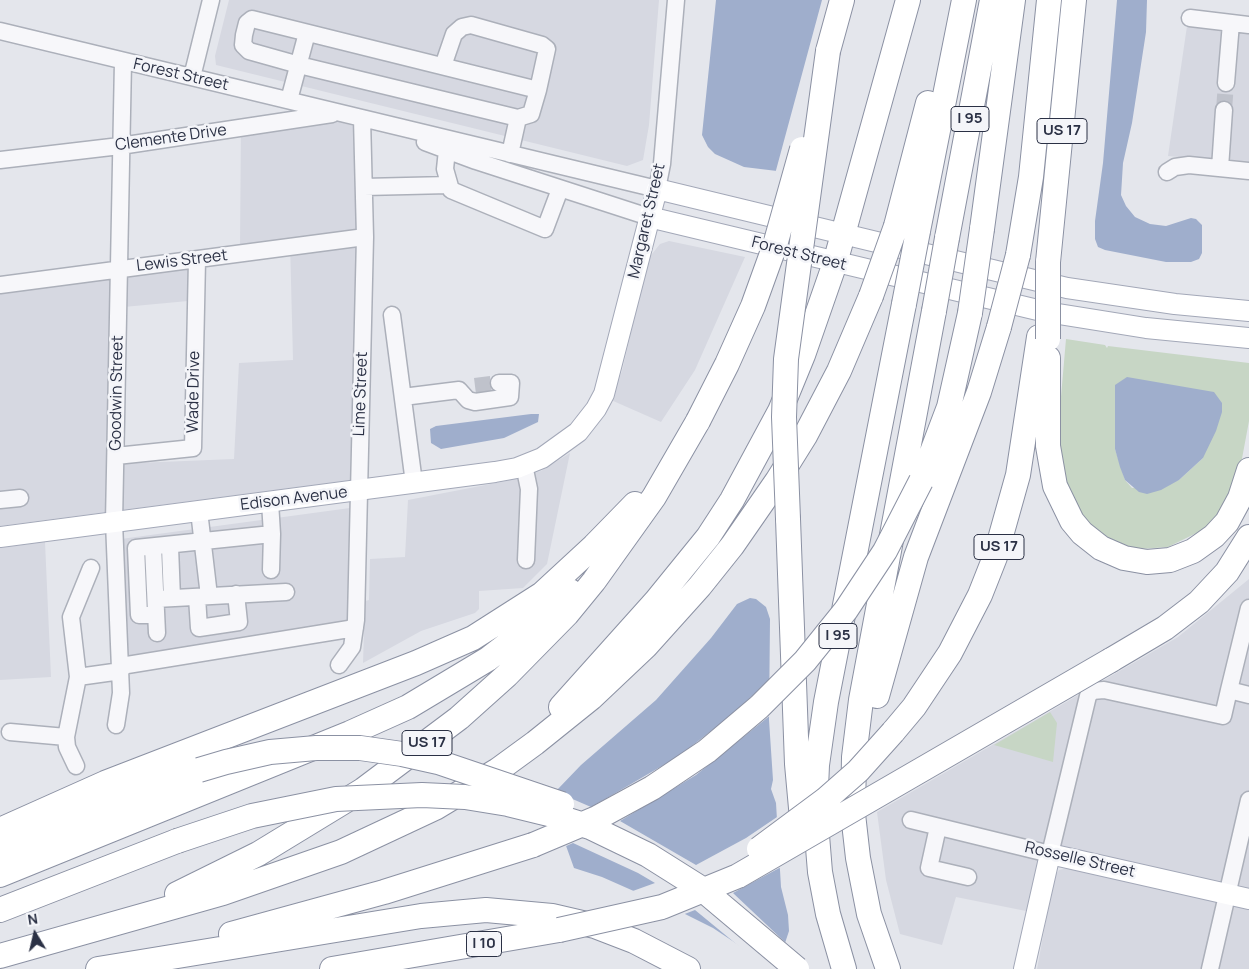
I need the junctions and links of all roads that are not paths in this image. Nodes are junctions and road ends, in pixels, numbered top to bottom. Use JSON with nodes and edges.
{"nodes":[{"id":1,"x":211,"y":0,"type":"edge"},
{"id":2,"x":676,"y":0,"type":"edge"},
{"id":3,"x":842,"y":0,"type":"edge"},
{"id":4,"x":908,"y":0,"type":"edge"},
{"id":5,"x":954,"y":0,"type":"edge"},
{"id":6,"x":964,"y":0,"type":"edge"},
{"id":7,"x":992,"y":0,"type":"edge"},
{"id":8,"x":1013,"y":0,"type":"edge"},
{"id":9,"x":1050,"y":0,"type":"edge"},
{"id":10,"x":1074,"y":0,"type":"edge"},
{"id":11,"x":1190,"y":18,"type":"dead end"},
{"id":12,"x":1231,"y":23,"type":"junction"},
{"id":13,"x":1249,"y":25,"type":"edge"},
{"id":14,"x":0,"y":31,"type":"edge"},
{"id":15,"x":307,"y":33,"type":"junction"},
{"id":16,"x":828,"y":51,"type":"junction"},
{"id":17,"x":123,"y":61,"type":"junction"},
{"id":18,"x":299,"y":65,"type":"junction"},
{"id":19,"x":442,"y":66,"type":"junction"},
{"id":20,"x":192,"y":77,"type":"junction"},
{"id":21,"x":1226,"y":83,"type":"tunnel mouth"},
{"id":22,"x":538,"y":90,"type":"junction"},
{"id":23,"x":288,"y":100,"type":"junction"},
{"id":24,"x":1224,"y":110,"type":"tunnel mouth"},
{"id":25,"x":342,"y":113,"type":"junction"},
{"id":26,"x":362,"y":118,"type":"junction"},
{"id":27,"x":518,"y":118,"type":"junction"},
{"id":28,"x":120,"y":146,"type":"junction"},
{"id":29,"x":447,"y":150,"type":"junction"},
{"id":30,"x":510,"y":154,"type":"junction"},
{"id":31,"x":0,"y":160,"type":"edge"},
{"id":32,"x":1220,"y":168,"type":"junction"},
{"id":33,"x":1249,"y":171,"type":"edge"},
{"id":34,"x":1168,"y":172,"type":"dead end"},
{"id":35,"x":449,"y":185,"type":"junction"},
{"id":36,"x":364,"y":187,"type":"junction"},
{"id":37,"x":560,"y":189,"type":"junction"},
{"id":38,"x":657,"y":189,"type":"junction"},
{"id":39,"x":649,"y":217,"type":"junction"},
{"id":40,"x":907,"y":228,"type":"junction"},
{"id":41,"x":844,"y":234,"type":"junction"},
{"id":42,"x":365,"y":236,"type":"junction"},
{"id":43,"x":197,"y":260,"type":"junction"},
{"id":44,"x":836,"y":263,"type":"junction"},
{"id":45,"x":120,"y":269,"type":"junction"},
{"id":46,"x":0,"y":285,"type":"edge"},
{"id":47,"x":1249,"y":310,"type":"edge"},
{"id":48,"x":392,"y":315,"type":"dead end"},
{"id":49,"x":1043,"y":338,"type":"junction"},
{"id":50,"x":1249,"y":338,"type":"edge"},
{"id":51,"x":499,"y":383,"type":"dead end"},
{"id":52,"x":403,"y":397,"type":"junction"},
{"id":53,"x":698,"y":421,"type":"junction"},
{"id":54,"x":578,"y":432,"type":"joint"},
{"id":55,"x":116,"y":456,"type":"junction"},
{"id":56,"x":524,"y":465,"type":"junction"},
{"id":57,"x":1249,"y":470,"type":"edge"},
{"id":58,"x":414,"y":483,"type":"junction"},
{"id":59,"x":358,"y":490,"type":"junction"},
{"id":60,"x":20,"y":498,"type":"dead end"},
{"id":61,"x":0,"y":500,"type":"edge"},
{"id":62,"x":270,"y":502,"type":"junction"},
{"id":63,"x":199,"y":511,"type":"junction"},
{"id":64,"x":114,"y":522,"type":"junction"},
{"id":65,"x":632,"y":530,"type":"junction"},
{"id":66,"x":272,"y":534,"type":"junction"},
{"id":67,"x":0,"y":537,"type":"edge"},
{"id":68,"x":1249,"y":537,"type":"edge"},
{"id":69,"x":203,"y":543,"type":"junction"},
{"id":70,"x":170,"y":546,"type":"junction"},
{"id":71,"x":153,"y":547,"type":"junction"},
{"id":72,"x":526,"y":560,"type":"dead end"},
{"id":73,"x":91,"y":568,"type":"dead end"},
{"id":74,"x":271,"y":570,"type":"dead end"},
{"id":75,"x":286,"y":592,"type":"dead end"},
{"id":76,"x":236,"y":594,"type":"junction"},
{"id":77,"x":203,"y":596,"type":"junction"},
{"id":78,"x":172,"y":598,"type":"junction"},
{"id":79,"x":156,"y":607,"type":"junction"},
{"id":80,"x":1248,"y":608,"type":"edge"},
{"id":81,"x":355,"y":628,"type":"junction"},
{"id":82,"x":157,"y":633,"type":"dead end"},
{"id":83,"x":339,"y":665,"type":"dead end"},
{"id":84,"x":121,"y":668,"type":"junction"},
{"id":85,"x":78,"y":677,"type":"junction"},
{"id":86,"x":1229,"y":690,"type":"junction"},
{"id":87,"x":1249,"y":695,"type":"edge"},
{"id":88,"x":116,"y":725,"type":"dead end"},
{"id":89,"x":10,"y":732,"type":"dead end"},
{"id":90,"x":66,"y":737,"type":"junction"},
{"id":91,"x":76,"y":766,"type":"dead end"},
{"id":92,"x":470,"y":787,"type":"junction"},
{"id":93,"x":1248,"y":807,"type":"edge"},
{"id":94,"x":911,"y":820,"type":"dead end"},
{"id":95,"x":938,"y":827,"type":"junction"},
{"id":96,"x":0,"y":830,"type":"edge"},
{"id":97,"x":0,"y":852,"type":"edge"},
{"id":98,"x":1050,"y":854,"type":"junction"},
{"id":99,"x":858,"y":858,"type":"junction"},
{"id":100,"x":667,"y":865,"type":"junction"},
{"id":101,"x":0,"y":875,"type":"edge"},
{"id":102,"x":968,"y":877,"type":"dead end"},
{"id":103,"x":1227,"y":894,"type":"junction"},
{"id":104,"x":1249,"y":899,"type":"edge"},
{"id":105,"x":0,"y":910,"type":"edge"},
{"id":106,"x":560,"y":930,"type":"junction"},
{"id":107,"x":833,"y":934,"type":"junction"},
{"id":108,"x":55,"y":942,"type":"junction"},
{"id":109,"x":0,"y":956,"type":"edge"},
{"id":110,"x":88,"y":969,"type":"edge"},
{"id":111,"x":98,"y":969,"type":"edge"},
{"id":112,"x":332,"y":969,"type":"edge"},
{"id":113,"x":688,"y":969,"type":"edge"},
{"id":114,"x":797,"y":969,"type":"edge"},
{"id":115,"x":844,"y":969,"type":"edge"},
{"id":116,"x":888,"y":969,"type":"edge"},
{"id":117,"x":1024,"y":969,"type":"edge"},
{"id":118,"x":1210,"y":969,"type":"edge"}],
"edges":[{"from":1,"to":20,"type":"street"},
{"from":2,"to":38,"type":"street","name":"Margaret Street"},
{"from":3,"to":16,"type":"highway","number":"US 17"},
{"from":4,"to":41,"type":"highway"},
{"from":5,"to":40,"type":"highway"},
{"from":6,"to":40,"type":"highway","number":"I 95"},
{"from":7,"to":99,"type":"highway","number":"I 95","bridge":true},
{"from":8,"to":110,"type":"highway","bridge":true},
{"from":9,"to":99,"type":"highway","bridge":true},
{"from":10,"to":49,"type":"highway","number":"US 17","bridge":true},
{"from":11,"to":12,"type":"street"},
{"from":12,"to":13,"type":"street"},
{"from":12,"to":21,"type":"street"},
{"from":14,"to":17,"type":"street","name":"Forest Street"},
{"from":15,"to":18,"type":"street"},
{"from":15,"to":18,"type":"street"},
{"from":15,"to":19,"type":"street"},
{"from":16,"to":53,"type":"highway","number":"US 17","bridge":true},
{"from":16,"to":107,"type":"highway","bridge":true},
{"from":17,"to":20,"type":"street","name":"Forest Street"},
{"from":17,"to":28,"type":"street","name":"Goodwin Street"},
{"from":18,"to":23,"type":"street"},
{"from":18,"to":27,"type":"street"},
{"from":19,"to":22,"type":"street"},
{"from":19,"to":22,"type":"street"},
{"from":20,"to":23,"type":"street","name":"Forest Street"},
{"from":22,"to":27,"type":"street"},
{"from":23,"to":25,"type":"street","name":"Forest Street"},
{"from":24,"to":32,"type":"street"},
{"from":25,"to":26,"type":"street","name":"Forest Street"},
{"from":25,"to":28,"type":"street","name":"Clemente Drive"},
{"from":26,"to":29,"type":"street","name":"Forest Street"},
{"from":26,"to":30,"type":"street","name":"Forest Street"},
{"from":26,"to":36,"type":"street","name":"Lime Street"},
{"from":27,"to":30,"type":"street"},
{"from":28,"to":31,"type":"street","name":"Clemente Drive"},
{"from":28,"to":45,"type":"street","name":"Goodwin Street"},
{"from":29,"to":35,"type":"street"},
{"from":29,"to":37,"type":"street","name":"Forest Street"},
{"from":30,"to":38,"type":"street","name":"Forest Street"},
{"from":32,"to":33,"type":"street"},
{"from":32,"to":34,"type":"street"},
{"from":35,"to":36,"type":"street"},
{"from":35,"to":37,"type":"street"},
{"from":36,"to":42,"type":"street","name":"Lime Street"},
{"from":37,"to":39,"type":"street","name":"Forest Street"},
{"from":38,"to":39,"type":"main road","name":"Margaret Street"},
{"from":38,"to":41,"type":"main road","name":"Forest Street"},
{"from":39,"to":44,"type":"main road","name":"Forest Street"},
{"from":39,"to":54,"type":"main road","name":"Margaret Street"},
{"from":40,"to":92,"type":"highway","bridge":true},
{"from":40,"to":107,"type":"highway","number":"I 95","bridge":true},
{"from":41,"to":44,"type":"highway"},
{"from":41,"to":47,"type":"main road","name":"Forest Street"},
{"from":42,"to":43,"type":"street","name":"Lewis Street"},
{"from":42,"to":59,"type":"street","name":"Lime Street"},
{"from":43,"to":45,"type":"street","name":"Lewis Street"},
{"from":43,"to":55,"type":"street","name":"Wade Drive"},
{"from":44,"to":50,"type":"main road","name":"Forest Street"},
{"from":44,"to":92,"type":"highway"},
{"from":45,"to":46,"type":"street","name":"Lewis Street"},
{"from":45,"to":55,"type":"street","name":"Goodwin Street"},
{"from":48,"to":52,"type":"street"},
{"from":49,"to":57,"type":"highway"},
{"from":49,"to":106,"type":"highway","number":"US 17","bridge":true},
{"from":51,"to":52,"type":"street"},
{"from":52,"to":58,"type":"street"},
{"from":53,"to":65,"type":"highway","number":"US 17"},
{"from":53,"to":96,"type":"highway"},
{"from":54,"to":56,"type":"main road","name":"Edison Avenue"},
{"from":55,"to":64,"type":"street","name":"Goodwin Street"},
{"from":56,"to":58,"type":"main road","name":"Edison Avenue"},
{"from":56,"to":72,"type":"street"},
{"from":58,"to":59,"type":"main road","name":"Edison Avenue"},
{"from":59,"to":62,"type":"main road","name":"Edison Avenue"},
{"from":59,"to":81,"type":"street","name":"Lime Street"},
{"from":60,"to":61,"type":"street"},
{"from":62,"to":63,"type":"main road","name":"Edison Avenue"},
{"from":62,"to":66,"type":"street"},
{"from":63,"to":64,"type":"main road","name":"Edison Avenue"},
{"from":63,"to":69,"type":"street"},
{"from":64,"to":67,"type":"main road","name":"Edison Avenue"},
{"from":64,"to":84,"type":"street","name":"Goodwin Street"},
{"from":65,"to":101,"type":"highway"},
{"from":65,"to":108,"type":"highway","number":"US 17"},
{"from":66,"to":69,"type":"street"},
{"from":66,"to":74,"type":"street"},
{"from":68,"to":106,"type":"highway","bridge":true},
{"from":69,"to":70,"type":"street"},
{"from":69,"to":77,"type":"street"},
{"from":70,"to":71,"type":"street"},
{"from":70,"to":78,"type":"street"},
{"from":71,"to":79,"type":"street"},
{"from":71,"to":79,"type":"street"},
{"from":73,"to":85,"type":"street"},
{"from":75,"to":76,"type":"street"},
{"from":76,"to":77,"type":"street"},
{"from":76,"to":77,"type":"street"},
{"from":77,"to":78,"type":"street"},
{"from":78,"to":79,"type":"street"},
{"from":79,"to":82,"type":"street"},
{"from":80,"to":86,"type":"street"},
{"from":81,"to":83,"type":"street","name":"Lime Street"},
{"from":81,"to":84,"type":"street"},
{"from":84,"to":85,"type":"street"},
{"from":84,"to":88,"type":"street","name":"Goodwin Street"},
{"from":85,"to":90,"type":"street"},
{"from":86,"to":87,"type":"street"},
{"from":86,"to":98,"type":"street"},
{"from":89,"to":90,"type":"street"},
{"from":90,"to":91,"type":"street"},
{"from":92,"to":108,"type":"highway"},
{"from":93,"to":103,"type":"street"},
{"from":94,"to":95,"type":"street","name":"Rosselle Street"},
{"from":95,"to":98,"type":"street","name":"Rosselle Street"},
{"from":95,"to":102,"type":"street"},
{"from":97,"to":100,"type":"highway","bridge":true},
{"from":98,"to":103,"type":"main road","name":"Rosselle Street"},
{"from":98,"to":117,"type":"main road"},
{"from":99,"to":116,"type":"highway","number":"I 95"},
{"from":100,"to":105,"type":"highway","bridge":true},
{"from":100,"to":114,"type":"highway","bridge":true},
{"from":103,"to":104,"type":"main road","name":"Rosselle Street"},
{"from":103,"to":118,"type":"street"},
{"from":106,"to":112,"type":"highway","number":"I 10"},
{"from":107,"to":115,"type":"highway","number":"I 95"},
{"from":108,"to":109,"type":"highway","number":"US 17"},
{"from":111,"to":113,"type":"highway"}]}
